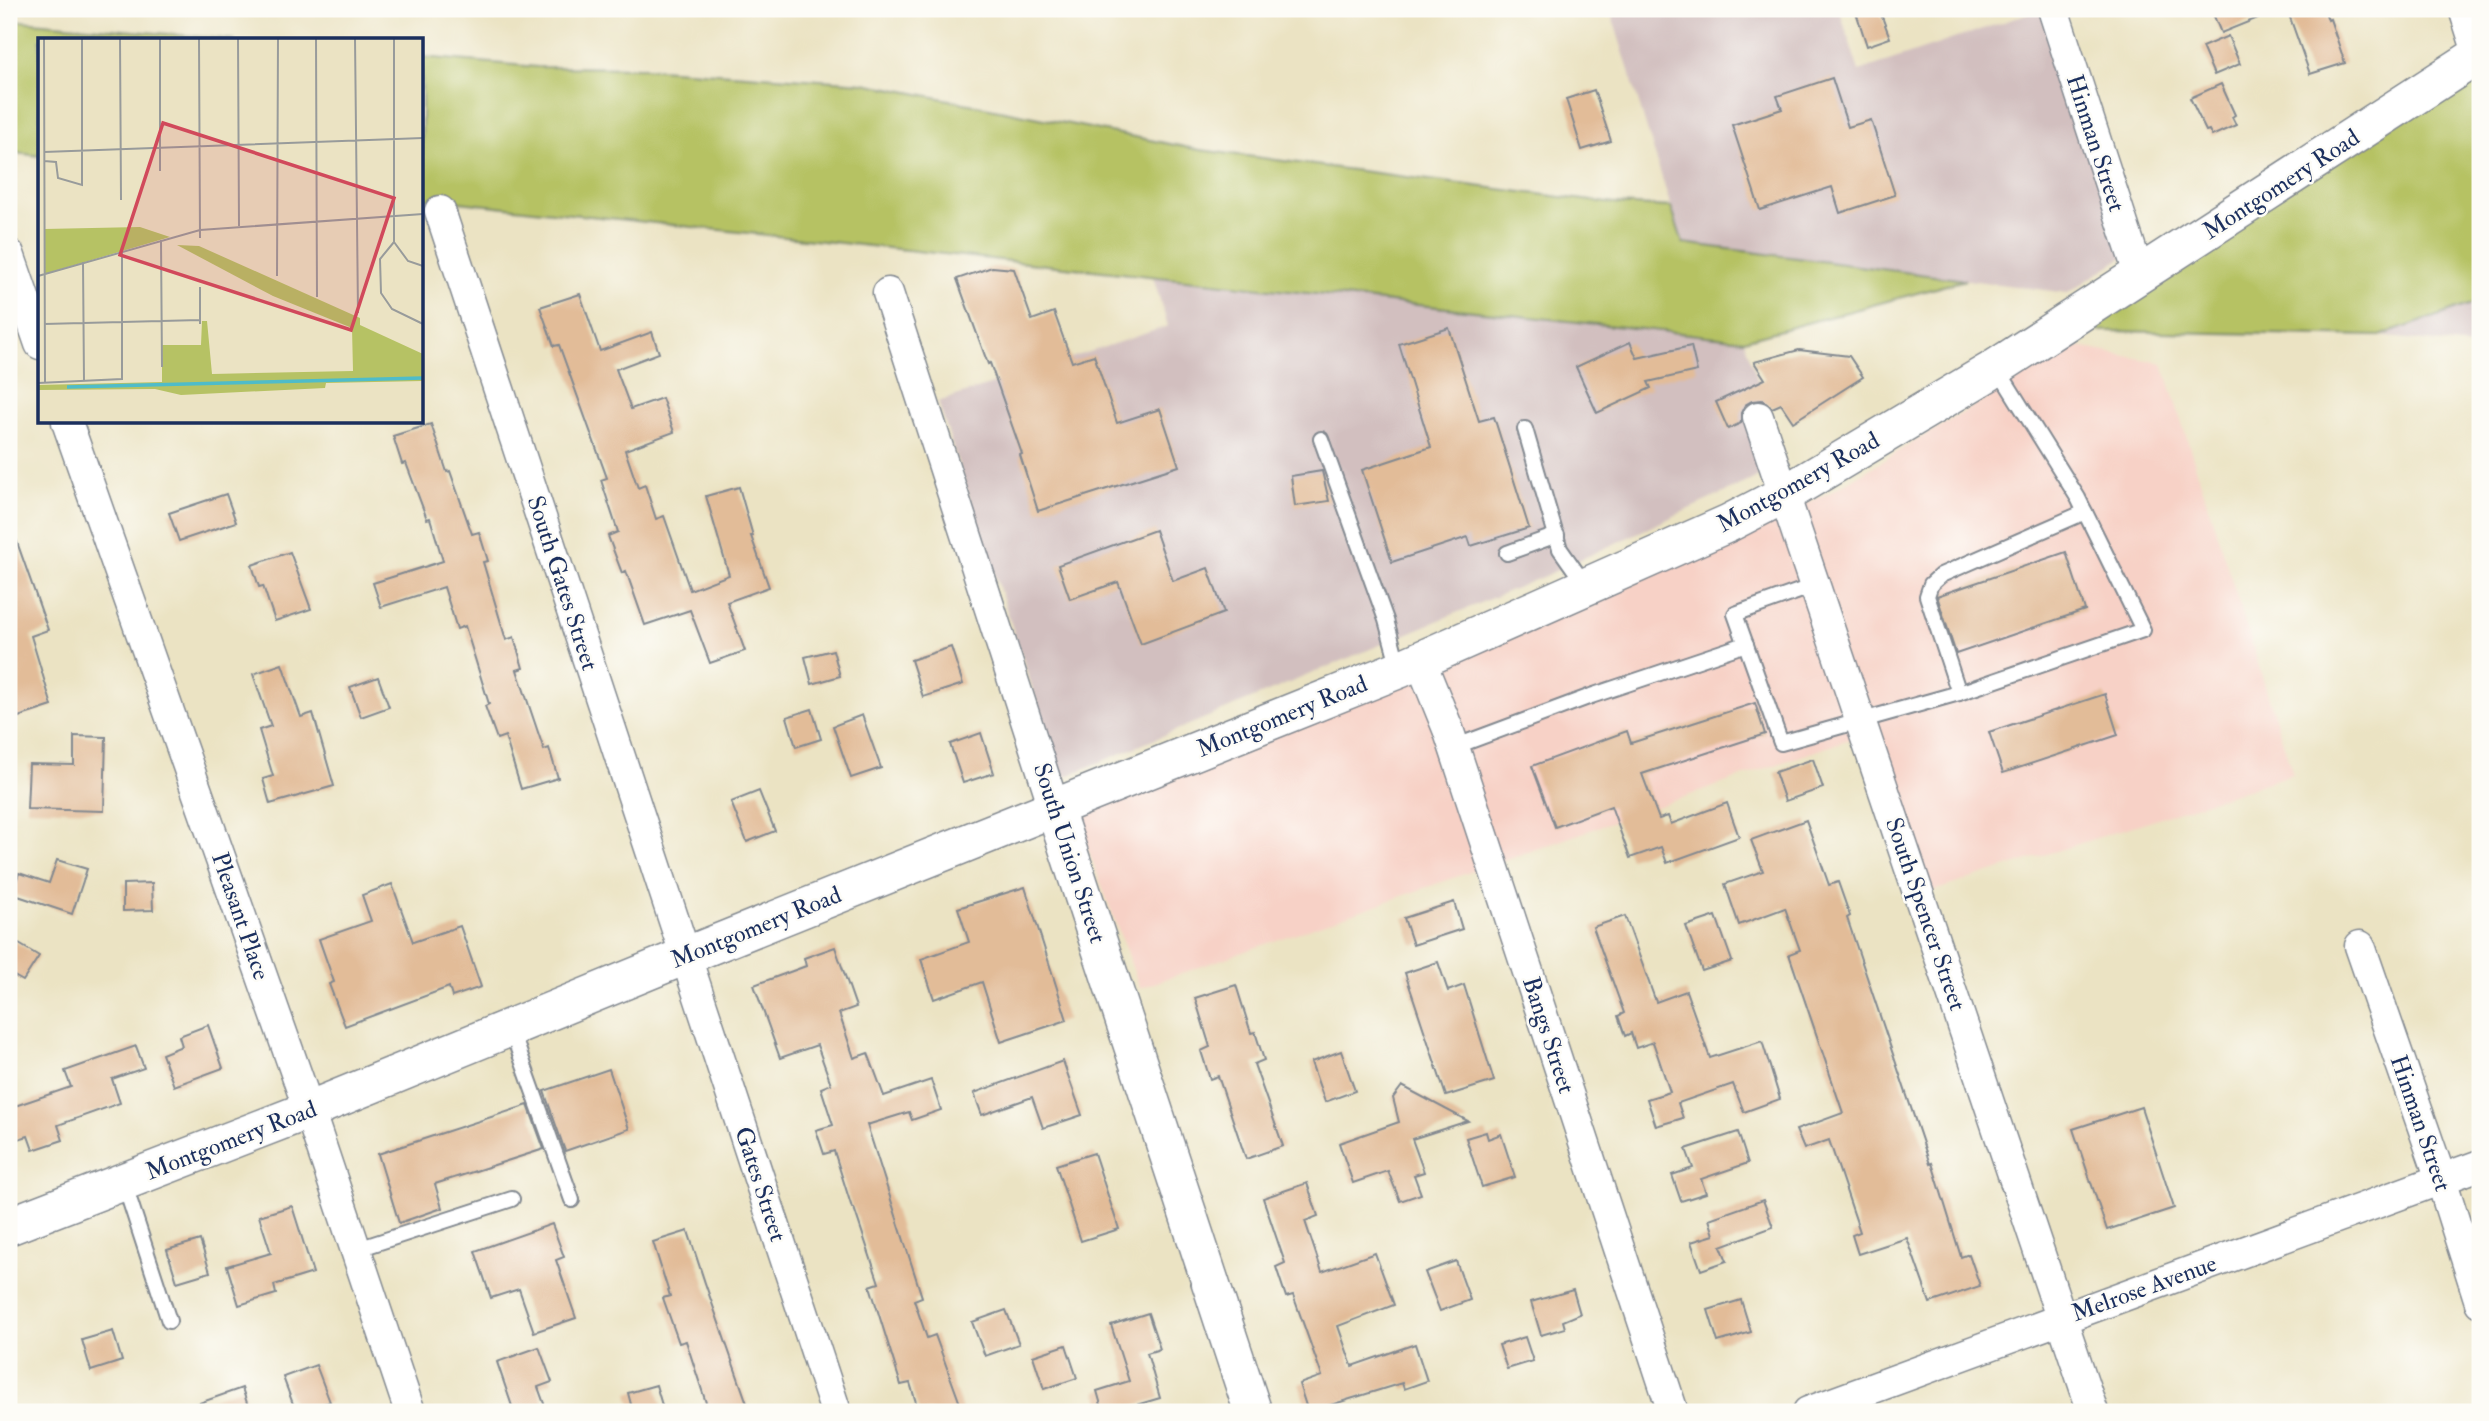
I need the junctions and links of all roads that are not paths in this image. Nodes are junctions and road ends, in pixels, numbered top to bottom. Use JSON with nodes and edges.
{"nodes":[{"id":1,"x":2053,"y":9,"type":"edge"},
{"id":2,"x":2464,"y":9,"type":"edge"},
{"id":3,"x":2479,"y":55,"type":"edge"},
{"id":4,"x":440,"y":211,"type":"dead end"},
{"id":5,"x":9,"y":254,"type":"edge"},
{"id":6,"x":2140,"y":276,"type":"junction"},
{"id":7,"x":888,"y":293,"type":"dead end"},
{"id":8,"x":38,"y":338,"type":"edge"},
{"id":9,"x":1997,"y":367,"type":"junction"},
{"id":10,"x":1758,"y":416,"type":"dead end"},
{"id":11,"x":68,"y":424,"type":"edge"},
{"id":12,"x":1525,"y":429,"type":"dead end"},
{"id":13,"x":1321,"y":439,"type":"dead end"},
{"id":14,"x":1785,"y":494,"type":"junction"},
{"id":15,"x":2085,"y":512,"type":"junction"},
{"id":16,"x":1557,"y":535,"type":"junction"},
{"id":17,"x":1507,"y":553,"type":"dead end"},
{"id":18,"x":1816,"y":585,"type":"junction"},
{"id":19,"x":1587,"y":587,"type":"junction"},
{"id":20,"x":1746,"y":644,"type":"junction"},
{"id":21,"x":1410,"y":664,"type":"junction"},
{"id":22,"x":1959,"y":692,"type":"junction"},
{"id":23,"x":1861,"y":720,"type":"junction"},
{"id":24,"x":1454,"y":747,"type":"junction"},
{"id":25,"x":1054,"y":807,"type":"junction"},
{"id":26,"x":2360,"y":946,"type":"dead end"},
{"id":27,"x":685,"y":956,"type":"junction"},
{"id":28,"x":511,"y":1027,"type":"junction"},
{"id":29,"x":309,"y":1110,"type":"junction"},
{"id":30,"x":2480,"y":1165,"type":"edge"},
{"id":31,"x":2441,"y":1179,"type":"junction"},
{"id":32,"x":123,"y":1182,"type":"junction"},
{"id":33,"x":512,"y":1199,"type":"dead end"},
{"id":34,"x":572,"y":1200,"type":"dead end"},
{"id":35,"x":9,"y":1226,"type":"edge"},
{"id":36,"x":355,"y":1250,"type":"junction"},
{"id":37,"x":2480,"y":1302,"type":"edge"},
{"id":38,"x":2062,"y":1318,"type":"junction"},
{"id":39,"x":169,"y":1321,"type":"dead end"},
{"id":40,"x":410,"y":1412,"type":"edge"},
{"id":41,"x":836,"y":1412,"type":"edge"},
{"id":42,"x":1253,"y":1412,"type":"edge"},
{"id":43,"x":1673,"y":1412,"type":"edge"},
{"id":44,"x":1808,"y":1412,"type":"edge"},
{"id":45,"x":2093,"y":1412,"type":"edge"}],
"edges":[{"from":1,"to":6,"type":"street","name":"Hinman Street"},
{"from":2,"to":3,"type":"street"},
{"from":3,"to":6,"type":"street","name":"Montgomery Road"},
{"from":4,"to":27,"type":"street","name":"South Gates Street"},
{"from":5,"to":8,"type":"street"},
{"from":6,"to":9,"type":"street","name":"Montgomery Road"},
{"from":7,"to":25,"type":"street","name":"South Union Street"},
{"from":9,"to":14,"type":"street","name":"Montgomery Road"},
{"from":9,"to":15,"type":"lane"},
{"from":10,"to":14,"type":"street","name":"South Spencer Street"},
{"from":11,"to":29,"type":"street","name":"Pleasant Place"},
{"from":12,"to":16,"type":"lane"},
{"from":13,"to":21,"type":"lane"},
{"from":14,"to":18,"type":"street","name":"South Spencer Street"},
{"from":14,"to":19,"type":"street","name":"Montgomery Road"},
{"from":15,"to":22,"type":"lane"},
{"from":15,"to":22,"type":"lane"},
{"from":16,"to":17,"type":"lane"},
{"from":16,"to":19,"type":"lane"},
{"from":18,"to":20,"type":"lane"},
{"from":18,"to":23,"type":"street","name":"South Spencer Street"},
{"from":19,"to":21,"type":"street","name":"Montgomery Road"},
{"from":20,"to":23,"type":"lane"},
{"from":20,"to":24,"type":"lane"},
{"from":21,"to":24,"type":"street","name":"Bangs Street"},
{"from":21,"to":25,"type":"street","name":"Montgomery Road"},
{"from":22,"to":23,"type":"lane"},
{"from":23,"to":38,"type":"street","name":"South Spencer Street"},
{"from":24,"to":43,"type":"street","name":"Bangs Street"},
{"from":25,"to":27,"type":"street","name":"Montgomery Road"},
{"from":25,"to":42,"type":"street","name":"South Union Street"},
{"from":26,"to":31,"type":"street","name":"Hinman Street"},
{"from":27,"to":28,"type":"street","name":"Montgomery Road"},
{"from":27,"to":41,"type":"street","name":"Gates Street"},
{"from":28,"to":29,"type":"street","name":"Montgomery Road"},
{"from":28,"to":34,"type":"lane"},
{"from":29,"to":32,"type":"street","name":"Montgomery Road"},
{"from":29,"to":36,"type":"street","name":"Pleasant Place"},
{"from":30,"to":31,"type":"street","name":"Melrose Avenue"},
{"from":31,"to":37,"type":"street","name":"Hinman Street"},
{"from":31,"to":38,"type":"street","name":"Melrose Avenue"},
{"from":32,"to":35,"type":"street","name":"Montgomery Road"},
{"from":32,"to":39,"type":"lane"},
{"from":33,"to":36,"type":"lane"},
{"from":36,"to":40,"type":"street","name":"Pleasant Place"},
{"from":38,"to":44,"type":"street","name":"Melrose Avenue"},
{"from":38,"to":45,"type":"street","name":"South Spencer Street"}]}
